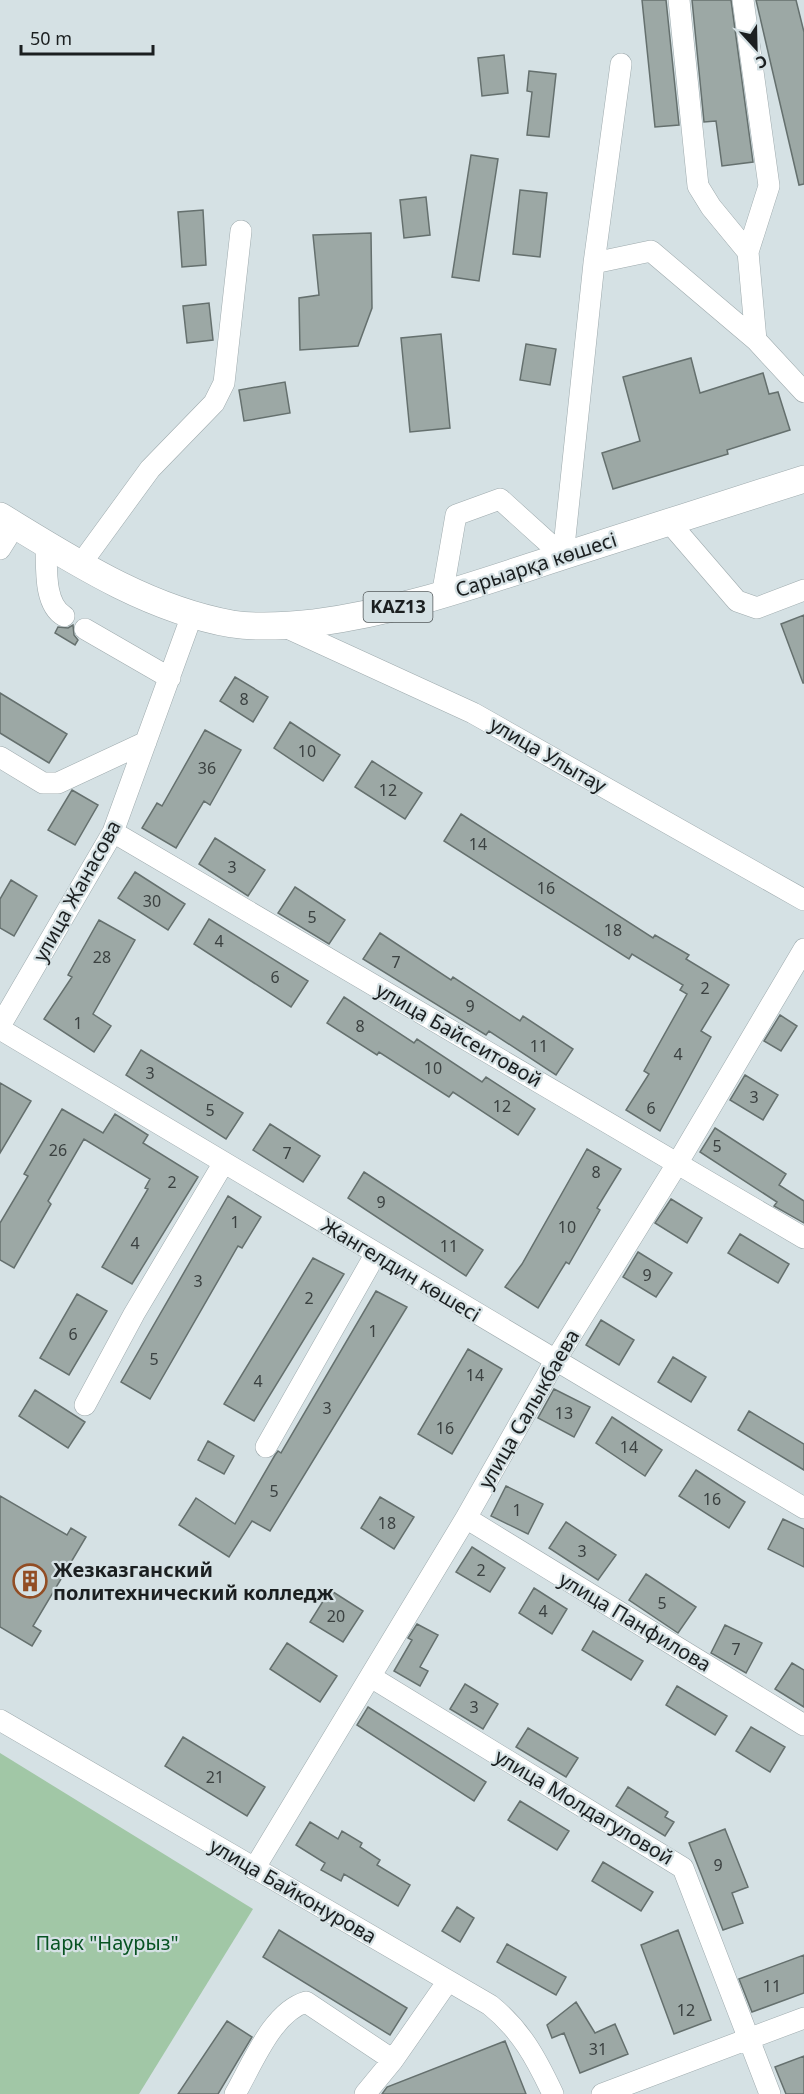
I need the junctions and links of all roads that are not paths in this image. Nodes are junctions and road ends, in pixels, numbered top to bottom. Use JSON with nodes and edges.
{"nodes":[{"id":1,"x":679,"y":0,"type":"edge"},
{"id":2,"x":743,"y":0,"type":"edge"},
{"id":3,"x":621,"y":64,"type":"dead end"},
{"id":4,"x":241,"y":231,"type":"dead end"},
{"id":5,"x":748,"y":252,"type":"junction"},
{"id":6,"x":594,"y":263,"type":"junction"},
{"id":7,"x":756,"y":340,"type":"junction"},
{"id":8,"x":804,"y":392,"type":"edge"},
{"id":9,"x":804,"y":479,"type":"edge"},
{"id":10,"x":8,"y":520,"type":"edge"},
{"id":11,"x":669,"y":522,"type":"junction"},
{"id":12,"x":46,"y":544,"type":"junction"},
{"id":13,"x":0,"y":549,"type":"edge"},
{"id":14,"x":563,"y":556,"type":"junction"},
{"id":15,"x":80,"y":565,"type":"junction"},
{"id":16,"x":804,"y":590,"type":"edge"},
{"id":17,"x":442,"y":596,"type":"junction"},
{"id":18,"x":192,"y":615,"type":"junction"},
{"id":19,"x":64,"y":616,"type":"dead end"},
{"id":20,"x":283,"y":626,"type":"junction"},
{"id":21,"x":85,"y":629,"type":"dead end"},
{"id":22,"x":170,"y":678,"type":"junction"},
{"id":23,"x":146,"y":742,"type":"junction"},
{"id":24,"x":0,"y":757,"type":"edge"},
{"id":25,"x":113,"y":832,"type":"junction"},
{"id":26,"x":804,"y":900,"type":"edge"},
{"id":27,"x":804,"y":949,"type":"edge"},
{"id":28,"x":0,"y":1028,"type":"edge"},
{"id":29,"x":223,"y":1164,"type":"junction"},
{"id":30,"x":677,"y":1164,"type":"junction"},
{"id":31,"x":804,"y":1238,"type":"edge"},
{"id":32,"x":375,"y":1255,"type":"junction"},
{"id":33,"x":555,"y":1361,"type":"junction"},
{"id":34,"x":85,"y":1405,"type":"dead end"},
{"id":35,"x":266,"y":1447,"type":"dead end"},
{"id":36,"x":804,"y":1508,"type":"edge"},
{"id":37,"x":466,"y":1518,"type":"junction"},
{"id":38,"x":371,"y":1677,"type":"junction"},
{"id":39,"x":0,"y":1720,"type":"edge"},
{"id":40,"x":804,"y":1725,"type":"edge"},
{"id":41,"x":254,"y":1869,"type":"junction"},
{"id":42,"x":448,"y":1981,"type":"junction"},
{"id":43,"x":804,"y":2018,"type":"edge"},
{"id":44,"x":749,"y":2039,"type":"junction"},
{"id":45,"x":393,"y":2060,"type":"junction"},
{"id":46,"x":235,"y":2094,"type":"edge"},
{"id":47,"x":365,"y":2094,"type":"edge"},
{"id":48,"x":553,"y":2094,"type":"edge"},
{"id":49,"x":602,"y":2094,"type":"edge"},
{"id":50,"x":770,"y":2094,"type":"edge"}],
"edges":[{"from":1,"to":5,"type":"street"},
{"from":2,"to":5,"type":"street"},
{"from":3,"to":6,"type":"street"},
{"from":4,"to":15,"type":"street"},
{"from":5,"to":7,"type":"street"},
{"from":6,"to":7,"type":"street"},
{"from":6,"to":14,"type":"street"},
{"from":7,"to":8,"type":"street"},
{"from":9,"to":11,"type":"main road","name":"Сарыарқа көшесі","number":"KAZ13"},
{"from":10,"to":12,"type":"main road","name":"Сарыарқа көшесі","number":"KAZ13"},
{"from":10,"to":13,"type":"street"},
{"from":11,"to":14,"type":"main road","name":"Сарыарқа көшесі","number":"KAZ13"},
{"from":11,"to":16,"type":"street"},
{"from":12,"to":15,"type":"main road","name":"Сарыарқа көшесі","number":"KAZ13"},
{"from":12,"to":19,"type":"street"},
{"from":14,"to":17,"type":"main road","name":"Сарыарқа көшесі","number":"KAZ13"},
{"from":14,"to":17,"type":"street"},
{"from":15,"to":18,"type":"main road","name":"Сарыарқа көшесі","number":"KAZ13"},
{"from":17,"to":20,"type":"main road","name":"Сарыарқа көшесі","number":"KAZ13"},
{"from":18,"to":20,"type":"main road","name":"Сарыарқа көшесі","number":"KAZ13"},
{"from":18,"to":22,"type":"street","name":"улица Жанасова"},
{"from":20,"to":26,"type":"street","name":"улица Улытау"},
{"from":21,"to":22,"type":"street"},
{"from":22,"to":23,"type":"street","name":"улица Жанасова"},
{"from":23,"to":24,"type":"street"},
{"from":23,"to":25,"type":"street","name":"улица Жанасова"},
{"from":25,"to":28,"type":"street","name":"улица Жанасова"},
{"from":25,"to":30,"type":"street","name":"улица Байсеитовой"},
{"from":27,"to":30,"type":"street","name":"улица Салыкбаева"},
{"from":28,"to":29,"type":"street","name":"Жангелдин көшесі"},
{"from":29,"to":32,"type":"street","name":"Жангелдин көшесі"},
{"from":29,"to":34,"type":"street"},
{"from":30,"to":31,"type":"street","name":"улица Байсеитовой"},
{"from":30,"to":33,"type":"street","name":"улица Салыкбаева"},
{"from":32,"to":33,"type":"street","name":"Жангелдин көшесі"},
{"from":32,"to":35,"type":"street"},
{"from":33,"to":36,"type":"street","name":"Жангелдин көшесі"},
{"from":33,"to":37,"type":"street","name":"улица Салыкбаева"},
{"from":37,"to":38,"type":"street","name":"улица Салыкбаева"},
{"from":37,"to":40,"type":"street","name":"улица Панфилова"},
{"from":38,"to":41,"type":"street","name":"улица Салыкбаева"},
{"from":38,"to":44,"type":"street","name":"улица Молдагуловой"},
{"from":39,"to":41,"type":"street","name":"улица Байконурова"},
{"from":41,"to":42,"type":"street","name":"улица Байконурова"},
{"from":42,"to":45,"type":"street"},
{"from":42,"to":48,"type":"street","name":"улица Байконурова"},
{"from":43,"to":44,"type":"street"},
{"from":44,"to":49,"type":"street"},
{"from":44,"to":50,"type":"street","name":"улица Молдагуловой"},
{"from":45,"to":46,"type":"street"},
{"from":45,"to":47,"type":"street"}]}
